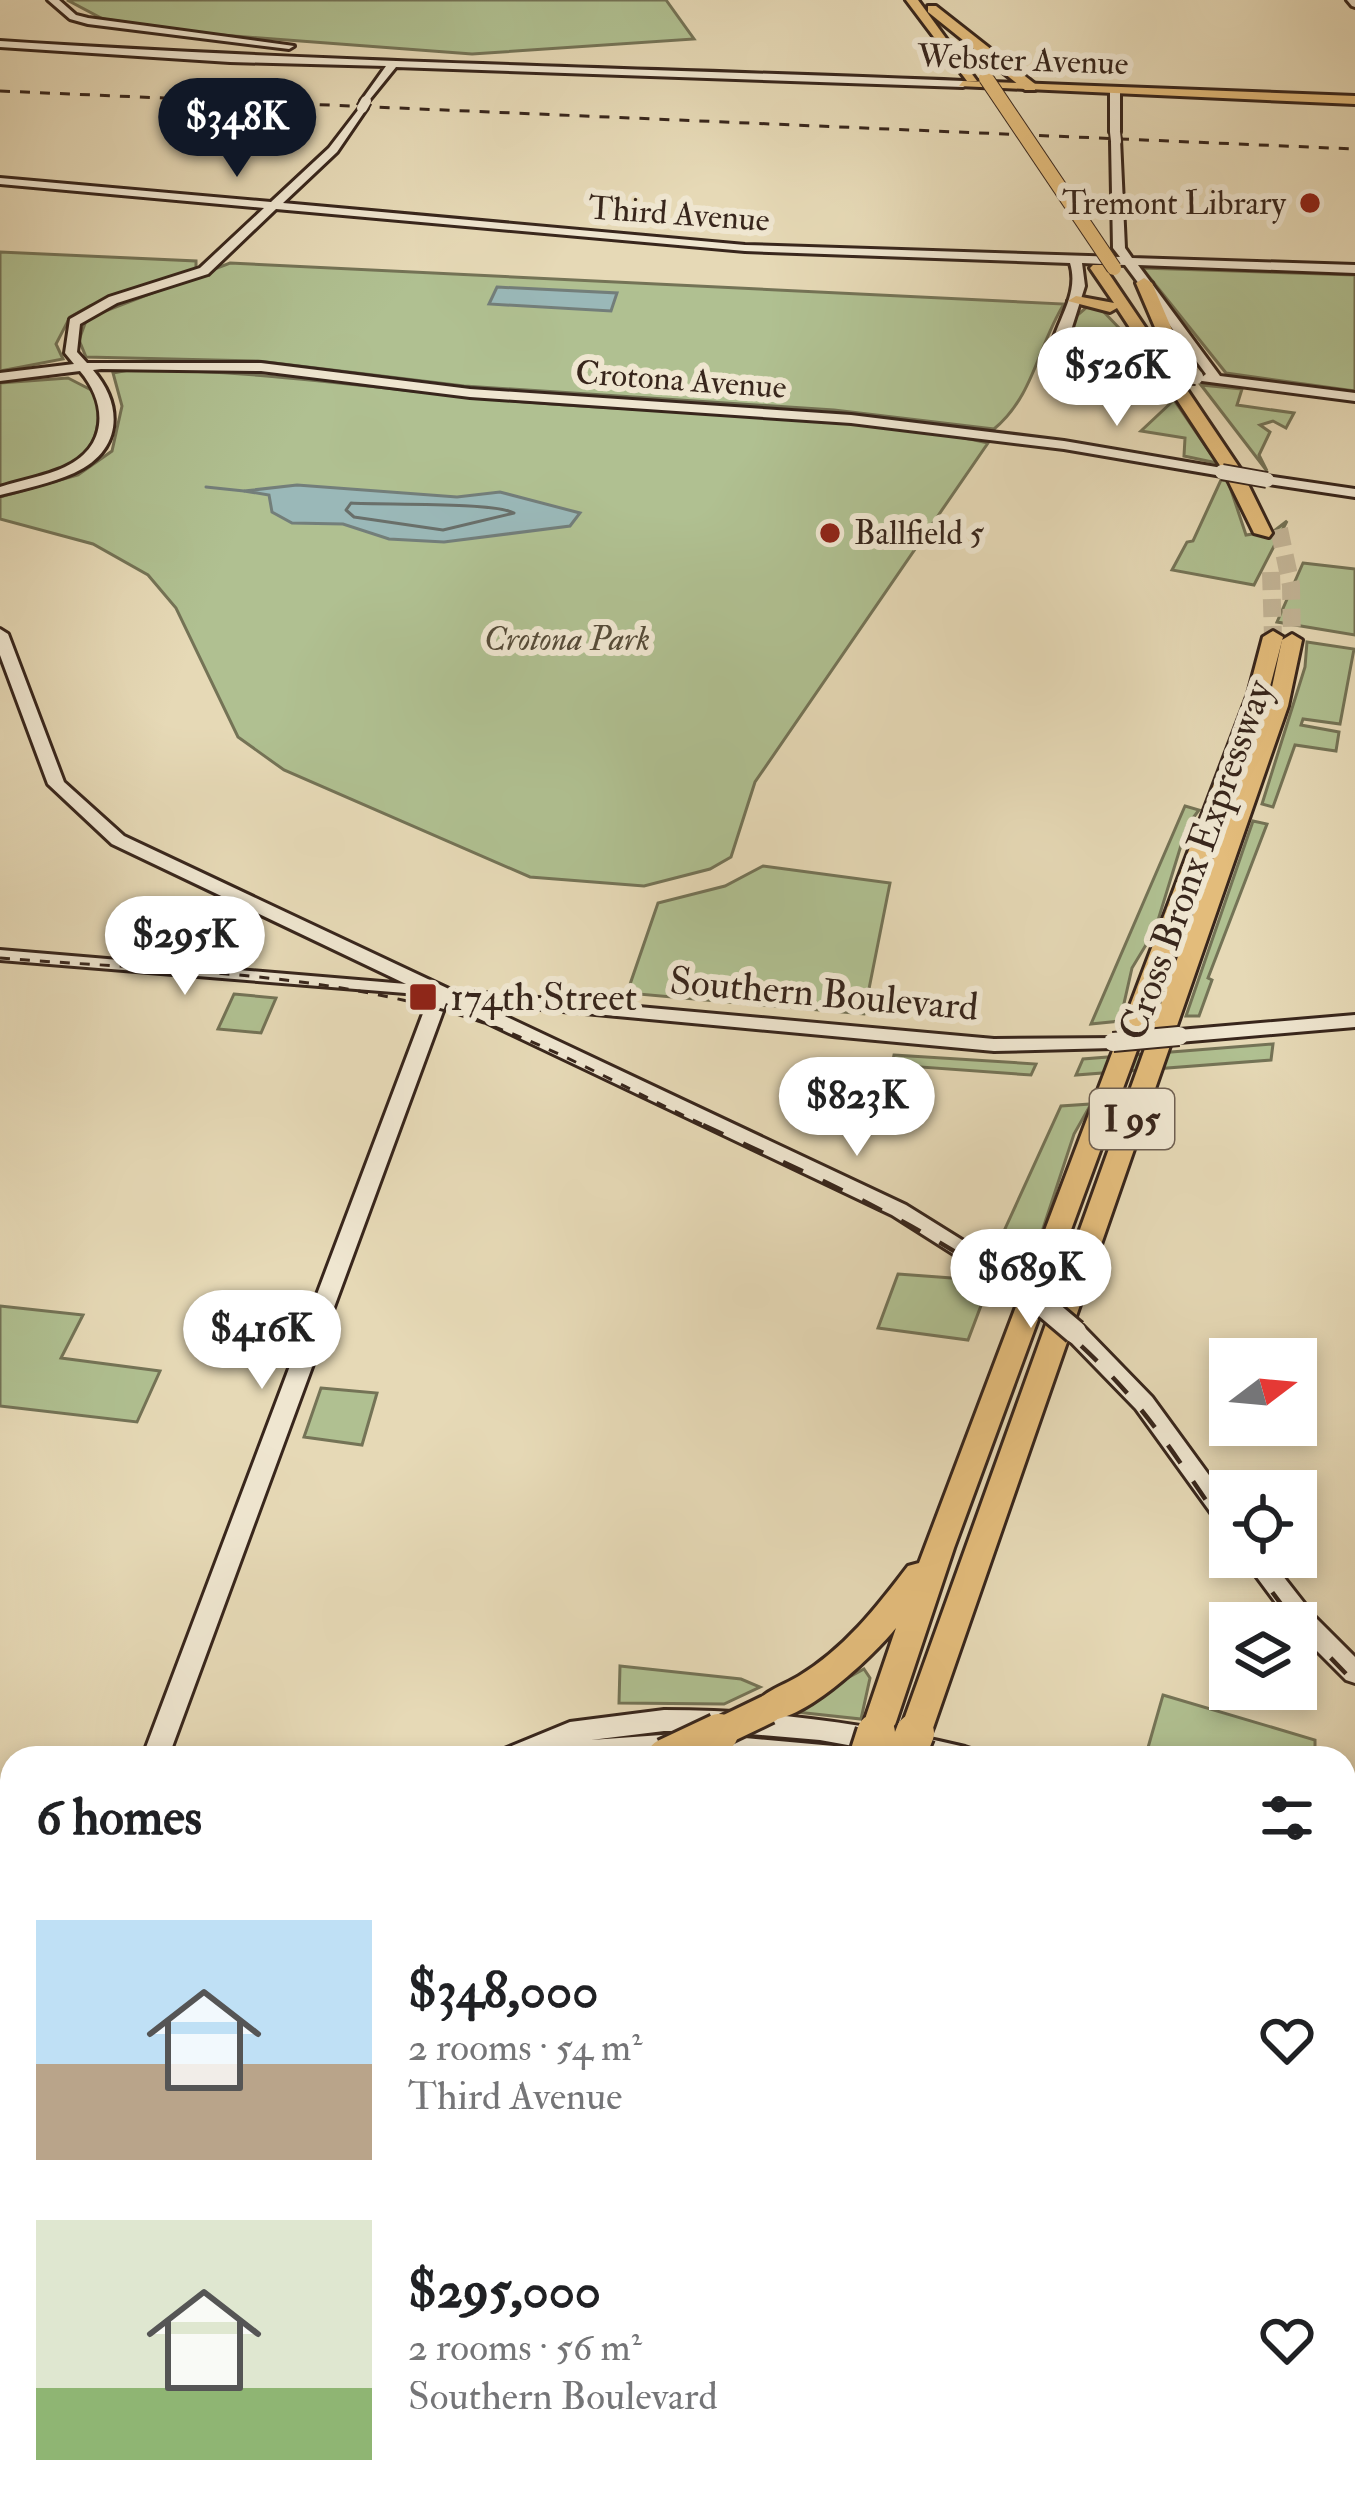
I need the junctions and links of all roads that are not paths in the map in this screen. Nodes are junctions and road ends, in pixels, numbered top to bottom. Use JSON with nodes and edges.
{"nodes":[{"id":1,"x":52,"y":0,"type":"edge"},
{"id":2,"x":912,"y":0,"type":"edge"},
{"id":3,"x":927,"y":8,"type":"edge"},
{"id":4,"x":0,"y":44,"type":"edge"},
{"id":5,"x":336,"y":50,"type":"junction"},
{"id":6,"x":354,"y":57,"type":"junction"},
{"id":7,"x":388,"y":61,"type":"junction"},
{"id":8,"x":973,"y":80,"type":"junction"},
{"id":9,"x":1030,"y":87,"type":"junction"},
{"id":10,"x":1115,"y":90,"type":"junction"},
{"id":11,"x":1355,"y":100,"type":"edge"},
{"id":12,"x":0,"y":181,"type":"edge"},
{"id":13,"x":272,"y":207,"type":"junction"},
{"id":14,"x":1099,"y":266,"type":"junction"},
{"id":15,"x":1355,"y":269,"type":"edge"},
{"id":16,"x":1144,"y":283,"type":"junction"},
{"id":17,"x":1076,"y":301,"type":"junction"},
{"id":18,"x":1110,"y":307,"type":"junction"},
{"id":19,"x":83,"y":367,"type":"junction"},
{"id":20,"x":1175,"y":371,"type":"junction"},
{"id":21,"x":0,"y":377,"type":"edge"},
{"id":22,"x":1216,"y":379,"type":"junction"},
{"id":23,"x":1355,"y":398,"type":"edge"},
{"id":24,"x":0,"y":491,"type":"edge"},
{"id":25,"x":1355,"y":493,"type":"edge"},
{"id":26,"x":1271,"y":531,"type":"tunnel mouth"},
{"id":27,"x":0,"y":634,"type":"edge"},
{"id":28,"x":351,"y":952,"type":"junction"},
{"id":29,"x":0,"y":955,"type":"edge"},
{"id":30,"x":406,"y":988,"type":"junction"},
{"id":31,"x":440,"y":994,"type":"junction"},
{"id":32,"x":518,"y":1001,"type":"junction"},
{"id":33,"x":466,"y":1006,"type":"junction"},
{"id":34,"x":1355,"y":1021,"type":"edge"},
{"id":35,"x":1209,"y":1493,"type":"edge"},
{"id":36,"x":939,"y":1548,"type":"junction"},
{"id":37,"x":1270,"y":1578,"type":"edge"},
{"id":38,"x":1355,"y":1673,"type":"edge"},
{"id":39,"x":919,"y":1743,"type":"edge"},
{"id":40,"x":159,"y":1746,"type":"edge"},
{"id":41,"x":543,"y":1746,"type":"edge"},
{"id":42,"x":660,"y":1746,"type":"edge"},
{"id":43,"x":690,"y":1746,"type":"edge"},
{"id":44,"x":711,"y":1746,"type":"edge"},
{"id":45,"x":872,"y":1746,"type":"edge"},
{"id":46,"x":902,"y":1746,"type":"edge"}],
"edges":[{"from":1,"to":5,"type":"main road"},
{"from":2,"to":3,"type":"highway"},
{"from":3,"to":8,"type":"highway"},
{"from":3,"to":9,"type":"highway"},
{"from":4,"to":6,"type":"main road","name":"Webster Avenue"},
{"from":5,"to":6,"type":"main road"},
{"from":5,"to":7,"type":"main road"},
{"from":6,"to":7,"type":"main road","name":"Webster Avenue"},
{"from":7,"to":8,"type":"main road","name":"Webster Avenue"},
{"from":7,"to":13,"type":"main road"},
{"from":8,"to":9,"type":"main road","name":"Webster Avenue"},
{"from":8,"to":14,"type":"highway"},
{"from":9,"to":10,"type":"main road","name":"Webster Avenue"},
{"from":10,"to":11,"type":"main road","name":"Webster Avenue"},
{"from":10,"to":14,"type":"main road"},
{"from":12,"to":13,"type":"main road","name":"Third Avenue"},
{"from":13,"to":14,"type":"main road","name":"Third Avenue"},
{"from":13,"to":19,"type":"main road"},
{"from":14,"to":15,"type":"main road","name":"Third Avenue"},
{"from":14,"to":16,"type":"main road"},
{"from":14,"to":17,"type":"main road"},
{"from":14,"to":18,"type":"highway"},
{"from":14,"to":20,"type":"highway"},
{"from":16,"to":20,"type":"highway"},
{"from":16,"to":22,"type":"main road"},
{"from":17,"to":18,"type":"highway"},
{"from":17,"to":20,"type":"main road"},
{"from":18,"to":20,"type":"highway"},
{"from":19,"to":21,"type":"main road","name":"Crotona Avenue"},
{"from":19,"to":24,"type":"main road"},
{"from":19,"to":25,"type":"main road","name":"Crotona Avenue","bridge":true},
{"from":20,"to":22,"type":"main road"},
{"from":20,"to":26,"type":"highway"},
{"from":22,"to":23,"type":"main road"},
{"from":27,"to":28,"type":"main road"},
{"from":28,"to":30,"type":"main road"},
{"from":28,"to":31,"type":"main road"},
{"from":29,"to":30,"type":"main road","name":"Southern Boulevard"},
{"from":30,"to":31,"type":"main road","name":"Southern Boulevard"},
{"from":31,"to":32,"type":"main road","name":"Southern Boulevard"},
{"from":31,"to":33,"type":"main road"},
{"from":31,"to":40,"type":"main road"},
{"from":32,"to":33,"type":"main road"},
{"from":32,"to":34,"type":"main road","name":"Southern Boulevard","bridge":true},
{"from":33,"to":35,"type":"main road","bridge":true},
{"from":36,"to":39,"type":"highway","name":"Cross Bronx Expressway","number":"I 95"},
{"from":36,"to":43,"type":"highway","bridge":true},
{"from":36,"to":45,"type":"highway","name":"Cross Bronx Expressway","number":"I 95","bridge":true},
{"from":37,"to":38,"type":"main road"},
{"from":41,"to":46,"type":"main road"},
{"from":42,"to":44,"type":"main road"}]}
